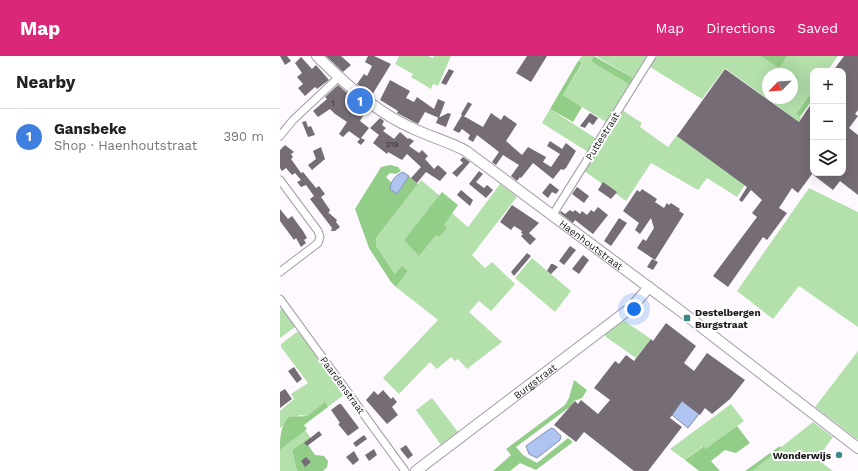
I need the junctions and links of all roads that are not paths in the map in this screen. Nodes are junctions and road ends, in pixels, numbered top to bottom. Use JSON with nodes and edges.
{"nodes":[{"id":1,"x":317,"y":56,"type":"edge"},
{"id":2,"x":652,"y":56,"type":"edge"},
{"id":3,"x":339,"y":77,"type":"junction"},
{"id":4,"x":280,"y":136,"type":"edge"},
{"id":5,"x":280,"y":180,"type":"edge"},
{"id":6,"x":552,"y":216,"type":"junction"},
{"id":7,"x":280,"y":272,"type":"edge"},
{"id":8,"x":649,"y":288,"type":"junction"},
{"id":9,"x":280,"y":299,"type":"edge"},
{"id":10,"x":858,"y":448,"type":"edge"},
{"id":11,"x":405,"y":471,"type":"edge"},
{"id":12,"x":416,"y":471,"type":"edge"}],
"edges":[{"from":1,"to":3,"type":"street","name":"Haenhoutstraat"},
{"from":2,"to":6,"type":"street","name":"Puttestraat"},
{"from":3,"to":4,"type":"street"},
{"from":3,"to":6,"type":"street","name":"Haenhoutstraat"},
{"from":5,"to":7,"type":"street"},
{"from":6,"to":8,"type":"street","name":"Haenhoutstraat"},
{"from":8,"to":10,"type":"street","name":"Haenhoutstraat"},
{"from":8,"to":12,"type":"street","name":"Burgstraat"},
{"from":9,"to":11,"type":"street","name":"Paardenstraat"}]}
